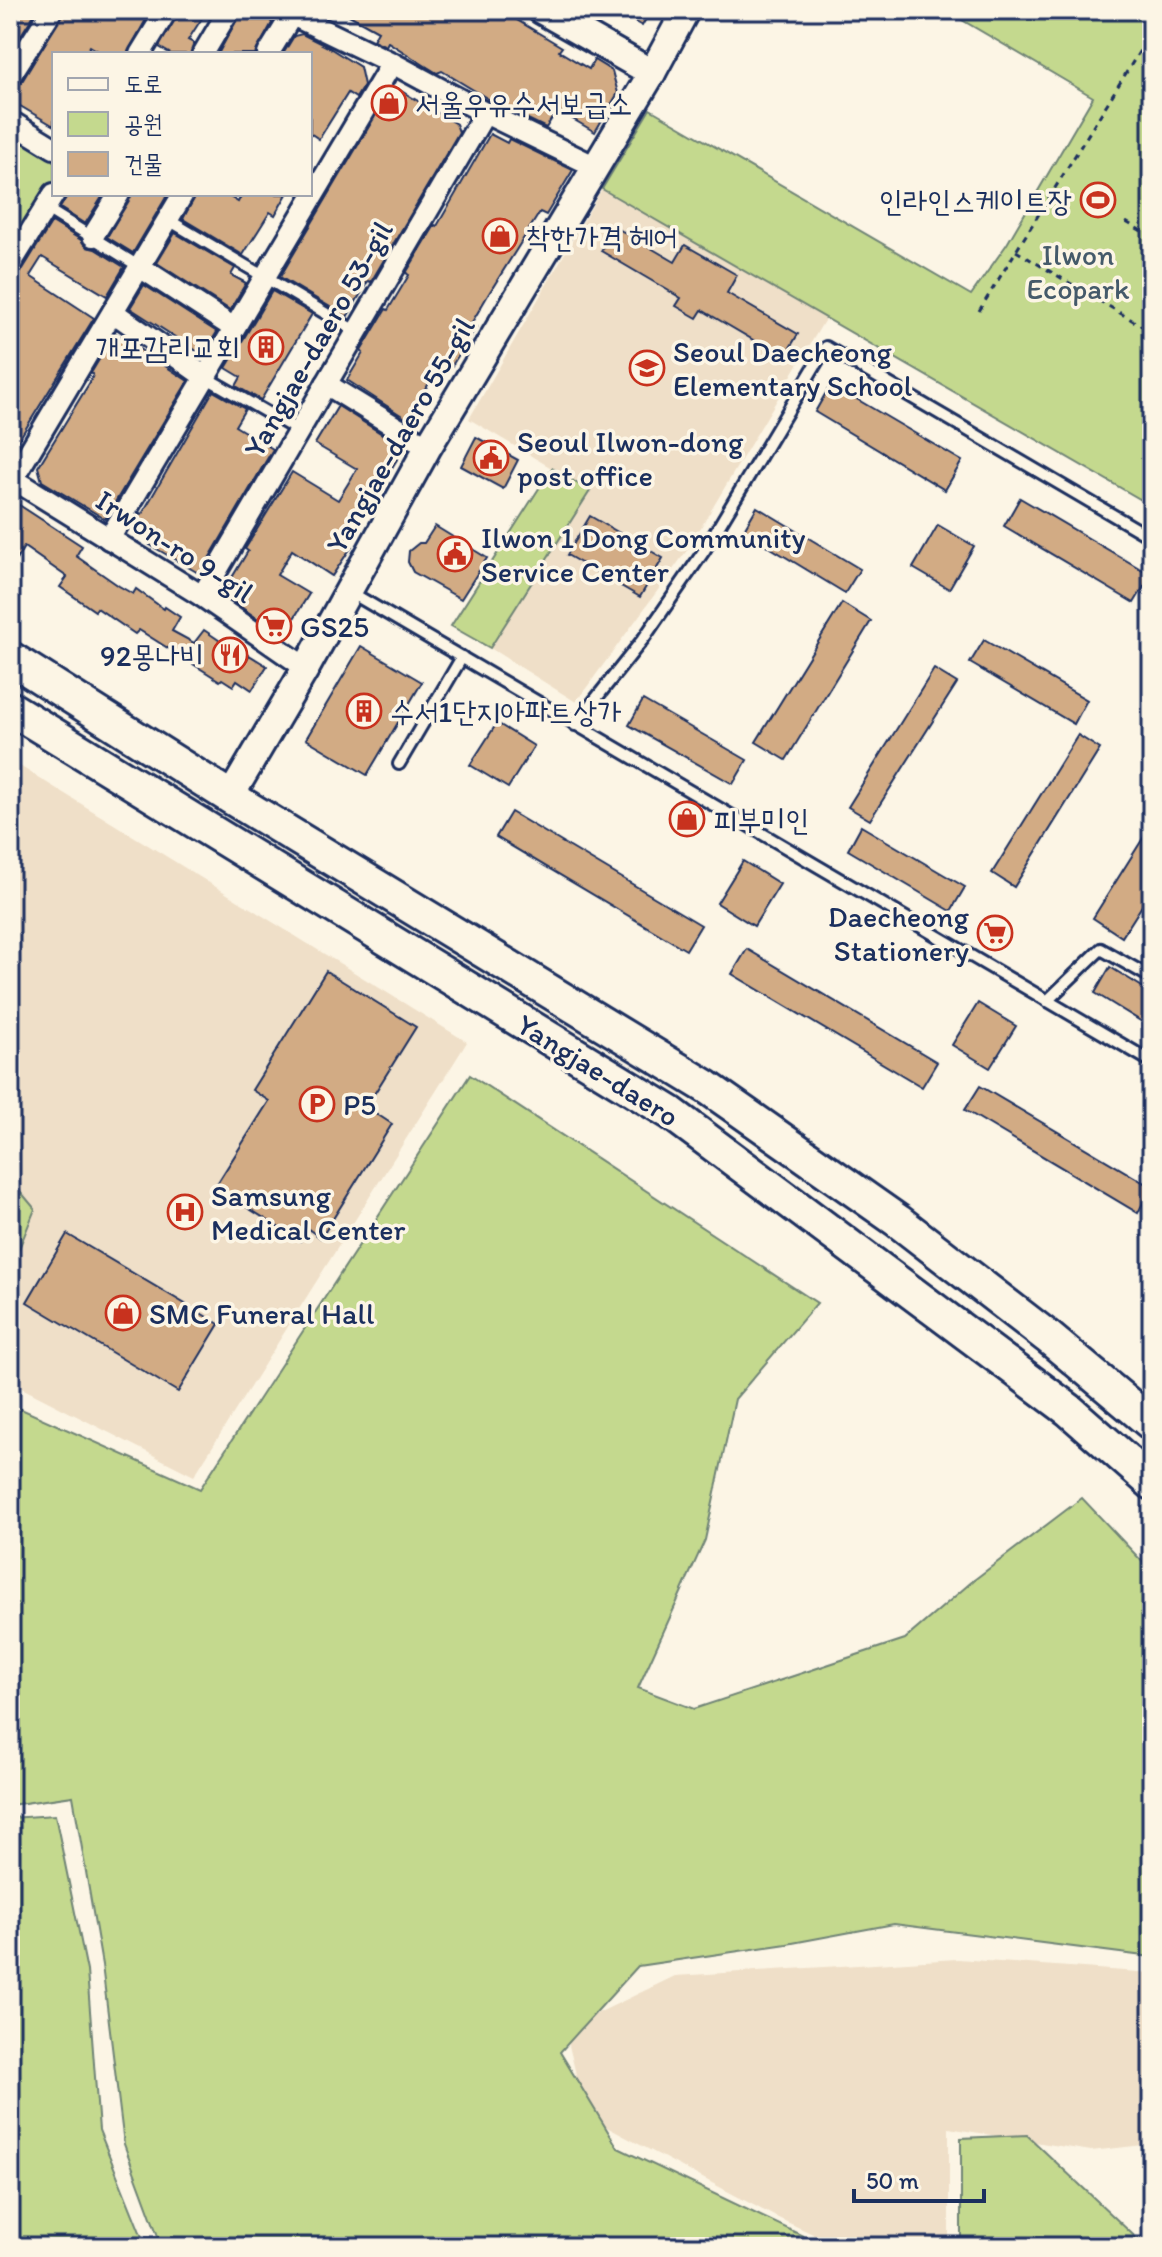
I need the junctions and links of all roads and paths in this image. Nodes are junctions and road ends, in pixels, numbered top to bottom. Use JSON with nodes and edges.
{"nodes":[{"id":1,"x":52,"y":10,"type":"edge"},
{"id":2,"x":167,"y":10,"type":"edge"},
{"id":3,"x":229,"y":10,"type":"edge"},
{"id":4,"x":686,"y":10,"type":"edge"},
{"id":5,"x":546,"y":11,"type":"edge"},
{"id":6,"x":1142,"y":11,"type":"edge"},
{"id":7,"x":287,"y":13,"type":"edge"},
{"id":8,"x":1152,"y":17,"type":"edge"},
{"id":9,"x":1152,"y":31,"type":"edge"},
{"id":10,"x":141,"y":52,"type":"edge"},
{"id":11,"x":204,"y":52,"type":"edge"},
{"id":12,"x":269,"y":52,"type":"edge"},
{"id":13,"x":392,"y":63,"type":"junction"},
{"id":14,"x":652,"y":73,"type":"junction"},
{"id":15,"x":10,"y":76,"type":"edge"},
{"id":16,"x":485,"y":113,"type":"junction"},
{"id":17,"x":10,"y":121,"type":"edge"},
{"id":18,"x":52,"y":147,"type":"edge"},
{"id":19,"x":594,"y":166,"type":"junction"},
{"id":20,"x":118,"y":196,"type":"edge"},
{"id":21,"x":182,"y":196,"type":"edge"},
{"id":22,"x":50,"y":201,"type":"edge"},
{"id":23,"x":167,"y":219,"type":"junction"},
{"id":24,"x":1126,"y":222,"type":"dead end"},
{"id":25,"x":93,"y":236,"type":"junction"},
{"id":26,"x":1152,"y":237,"type":"edge"},
{"id":27,"x":1016,"y":251,"type":"junction"},
{"id":28,"x":11,"y":261,"type":"edge"},
{"id":29,"x":140,"y":267,"type":"junction"},
{"id":30,"x":264,"y":278,"type":"junction"},
{"id":31,"x":979,"y":311,"type":"dead end"},
{"id":32,"x":113,"y":312,"type":"junction"},
{"id":33,"x":234,"y":328,"type":"junction"},
{"id":34,"x":357,"y":332,"type":"junction"},
{"id":35,"x":1152,"y":332,"type":"edge"},
{"id":36,"x":205,"y":377,"type":"junction"},
{"id":37,"x":326,"y":384,"type":"junction"},
{"id":38,"x":299,"y":431,"type":"junction"},
{"id":39,"x":428,"y":447,"type":"junction"},
{"id":40,"x":11,"y":478,"type":"edge"},
{"id":41,"x":1152,"y":538,"type":"edge"},
{"id":42,"x":109,"y":539,"type":"junction"},
{"id":43,"x":348,"y":591,"type":"junction"},
{"id":44,"x":202,"y":596,"type":"junction"},
{"id":45,"x":462,"y":657,"type":"junction"},
{"id":46,"x":10,"y":658,"type":"edge"},
{"id":47,"x":306,"y":668,"type":"junction"},
{"id":48,"x":10,"y":708,"type":"edge"},
{"id":49,"x":575,"y":725,"type":"junction"},
{"id":50,"x":399,"y":764,"type":"dead end"},
{"id":51,"x":230,"y":797,"type":"junction"},
{"id":52,"x":210,"y":832,"type":"junction"},
{"id":53,"x":1152,"y":978,"type":"edge"},
{"id":54,"x":1047,"y":1001,"type":"junction"},
{"id":55,"x":1152,"y":1062,"type":"edge"},
{"id":56,"x":1152,"y":1424,"type":"edge"},
{"id":57,"x":1152,"y":1483,"type":"edge"}],
"edges":[{"from":1,"to":15,"type":"street"},
{"from":2,"to":10,"type":"street"},
{"from":3,"to":11,"type":"street"},
{"from":4,"to":14,"type":"street","name":"Yangjae-daero 55-gil"},
{"from":5,"to":14,"type":"street"},
{"from":6,"to":8,"type":"path"},
{"from":7,"to":12,"type":"street"},
{"from":7,"to":13,"type":"street"},
{"from":9,"to":27,"type":"path"},
{"from":13,"to":16,"type":"street"},
{"from":13,"to":30,"type":"street"},
{"from":14,"to":19,"type":"street","name":"Yangjae-daero 55-gil"},
{"from":16,"to":19,"type":"street"},
{"from":16,"to":34,"type":"street","name":"Yangjae-daero 53-gil"},
{"from":17,"to":18,"type":"street"},
{"from":19,"to":39,"type":"street","name":"Yangjae-daero 55-gil"},
{"from":20,"to":25,"type":"street"},
{"from":21,"to":23,"type":"street"},
{"from":22,"to":25,"type":"lane"},
{"from":22,"to":28,"type":"street"},
{"from":23,"to":29,"type":"street"},
{"from":23,"to":30,"type":"lane"},
{"from":24,"to":26,"type":"path"},
{"from":25,"to":29,"type":"lane"},
{"from":27,"to":31,"type":"path"},
{"from":27,"to":35,"type":"path"},
{"from":29,"to":32,"type":"street"},
{"from":29,"to":33,"type":"street"},
{"from":30,"to":33,"type":"street"},
{"from":30,"to":34,"type":"lane"},
{"from":32,"to":36,"type":"street"},
{"from":32,"to":40,"type":"street"},
{"from":33,"to":36,"type":"street"},
{"from":34,"to":37,"type":"street","name":"Yangjae-daero 53-gil"},
{"from":36,"to":38,"type":"lane"},
{"from":36,"to":42,"type":"street"},
{"from":37,"to":38,"type":"street","name":"Yangjae-daero 53-gil"},
{"from":37,"to":39,"type":"street"},
{"from":38,"to":44,"type":"street","name":"Yangjae-daero 53-gil"},
{"from":39,"to":43,"type":"street","name":"Yangjae-daero 55-gil"},
{"from":40,"to":42,"type":"street","name":"Irwon-ro 9-gil"},
{"from":41,"to":49,"type":"lane"},
{"from":42,"to":44,"type":"street","name":"Irwon-ro 9-gil"},
{"from":43,"to":45,"type":"lane"},
{"from":43,"to":47,"type":"street","name":"Yangjae-daero 55-gil"},
{"from":44,"to":47,"type":"street","name":"Irwon-ro 9-gil"},
{"from":45,"to":49,"type":"lane"},
{"from":45,"to":50,"type":"lane"},
{"from":46,"to":51,"type":"main road","name":"Yangjae-daero"},
{"from":47,"to":51,"type":"street","name":"Yangjae-daero 55-gil"},
{"from":48,"to":52,"type":"main road","name":"Yangjae-daero"},
{"from":49,"to":54,"type":"lane"},
{"from":51,"to":52,"type":"street","name":"Yangjae-daero 55-gil"},
{"from":51,"to":56,"type":"main road","name":"Yangjae-daero"},
{"from":52,"to":57,"type":"main road","name":"Yangjae-daero"},
{"from":53,"to":54,"type":"lane"},
{"from":54,"to":55,"type":"lane"}]}
